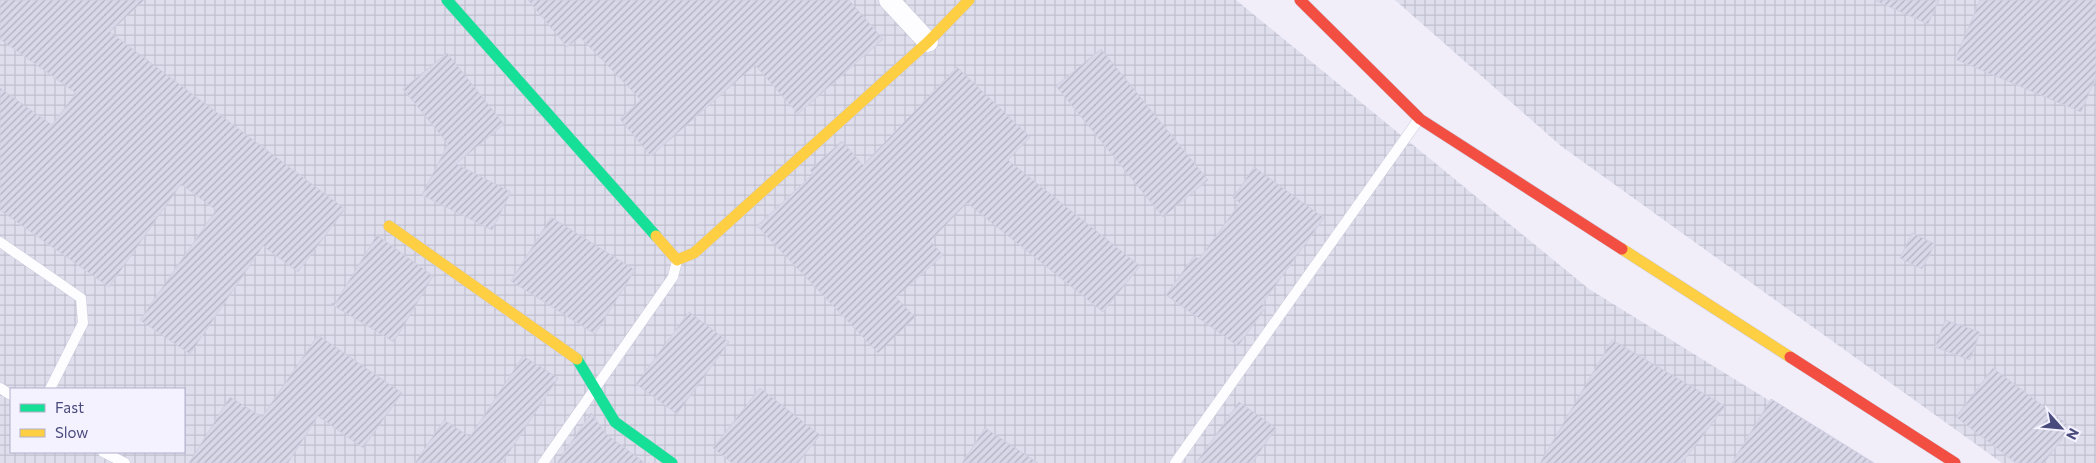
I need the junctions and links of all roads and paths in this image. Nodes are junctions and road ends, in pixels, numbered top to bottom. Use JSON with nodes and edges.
{"nodes":[{"id":1,"x":447,"y":0,"type":"edge"},
{"id":2,"x":888,"y":0,"type":"edge"},
{"id":3,"x":969,"y":0,"type":"edge"},
{"id":4,"x":1300,"y":0,"type":"edge"},
{"id":5,"x":928,"y":42,"type":"junction"},
{"id":6,"x":1420,"y":119,"type":"junction"},
{"id":7,"x":389,"y":226,"type":"dead end"},
{"id":8,"x":0,"y":242,"type":"edge"},
{"id":9,"x":677,"y":260,"type":"junction"},
{"id":10,"x":50,"y":388,"type":"edge"},
{"id":11,"x":596,"y":389,"type":"junction"},
{"id":12,"x":105,"y":453,"type":"edge"},
{"id":13,"x":125,"y":463,"type":"edge"},
{"id":14,"x":543,"y":463,"type":"edge"},
{"id":15,"x":672,"y":463,"type":"edge"},
{"id":16,"x":1175,"y":463,"type":"edge"},
{"id":17,"x":1955,"y":463,"type":"edge"}],
"edges":[{"from":1,"to":9,"type":"street"},
{"from":2,"to":5,"type":"street"},
{"from":3,"to":5,"type":"street"},
{"from":4,"to":6,"type":"street"},
{"from":5,"to":9,"type":"street"},
{"from":6,"to":16,"type":"lane"},
{"from":6,"to":17,"type":"street"},
{"from":7,"to":11,"type":"street"},
{"from":8,"to":10,"type":"lane"},
{"from":9,"to":11,"type":"lane"},
{"from":11,"to":14,"type":"lane"},
{"from":11,"to":15,"type":"street"},
{"from":12,"to":13,"type":"lane"}]}
